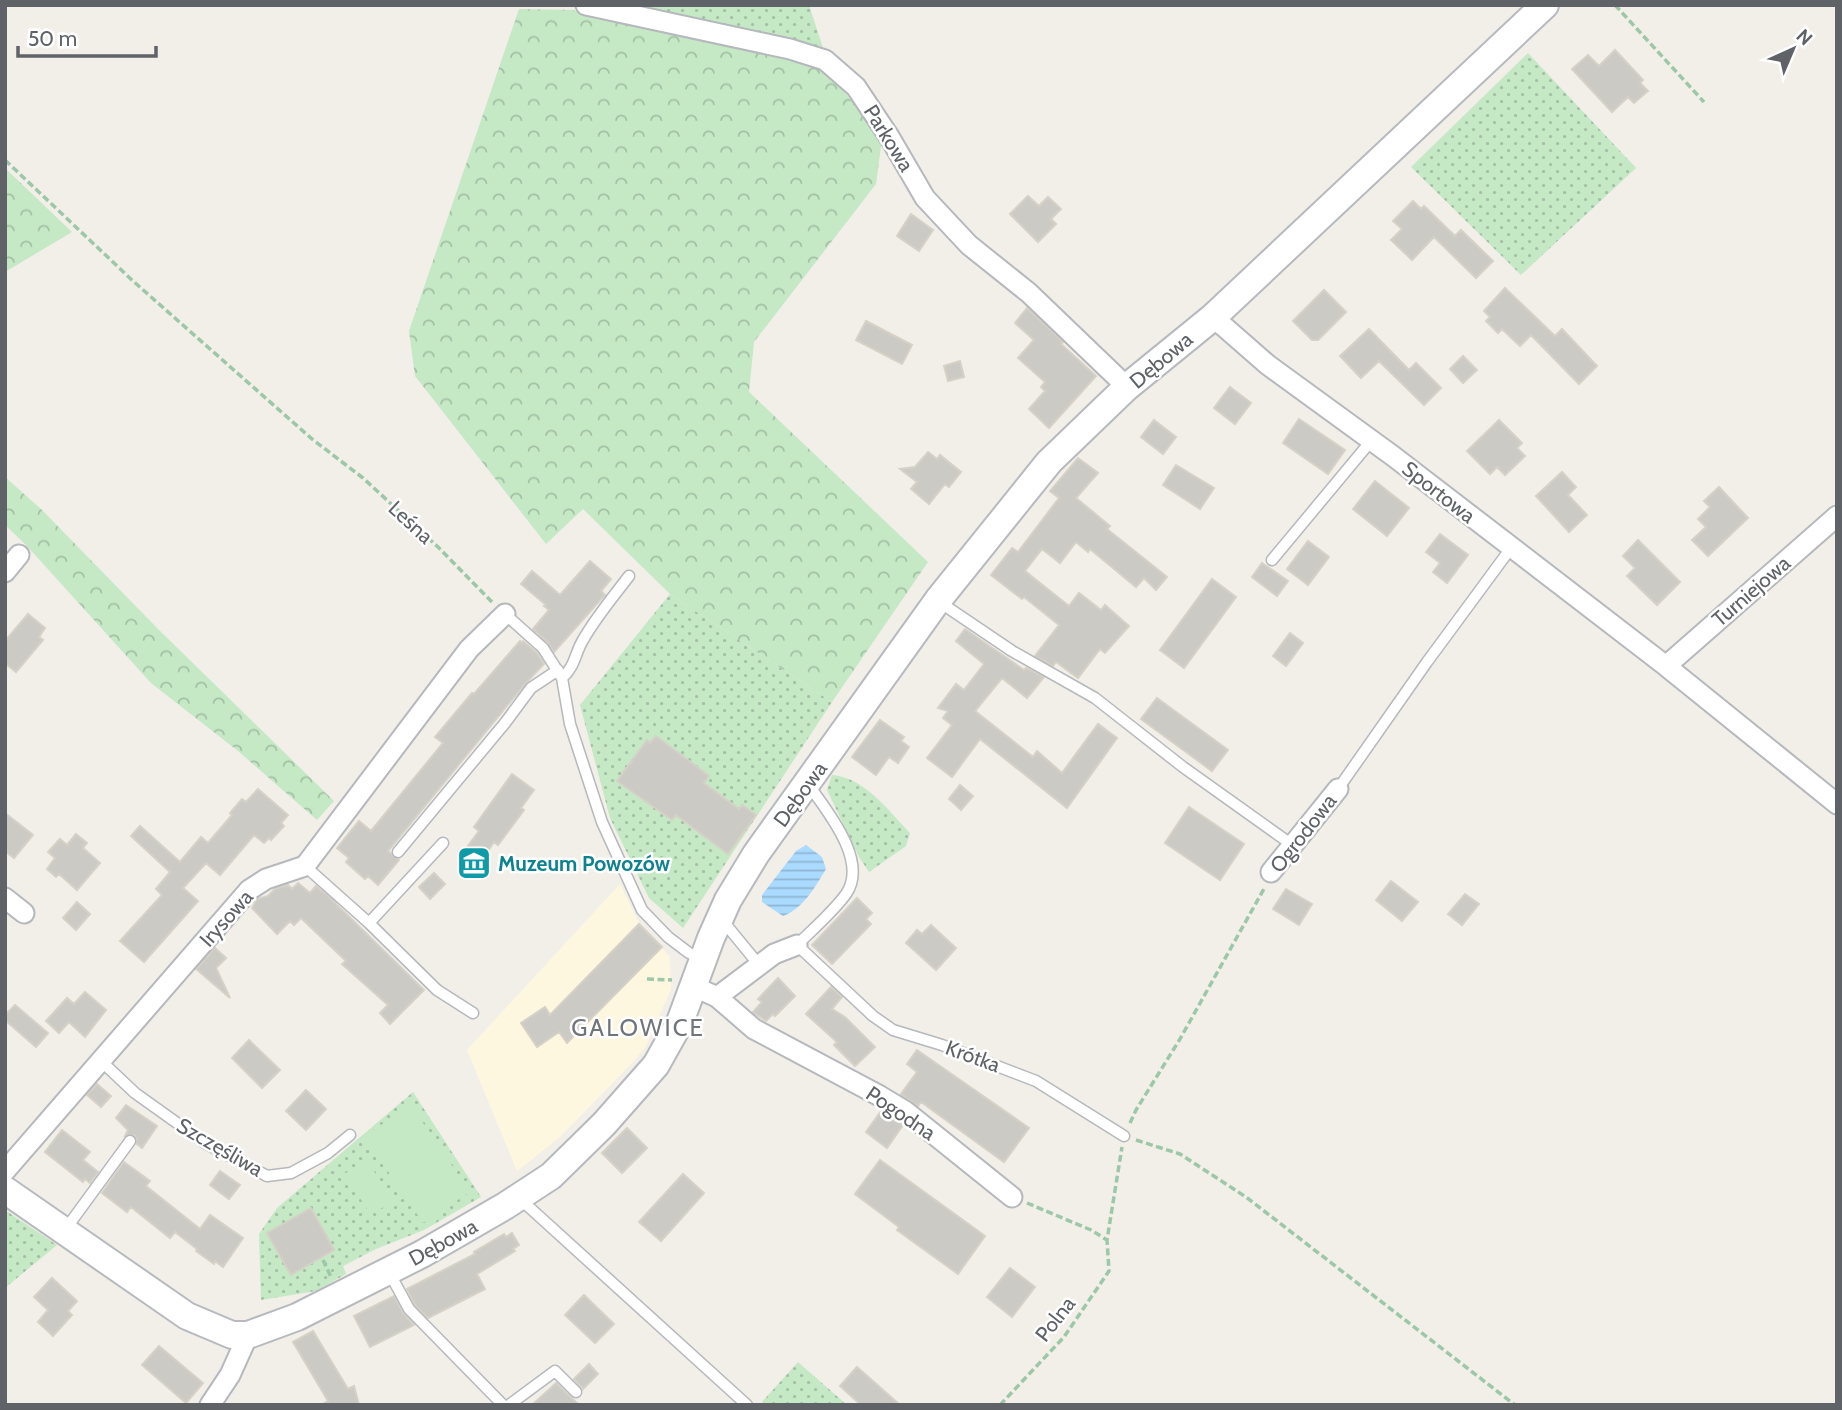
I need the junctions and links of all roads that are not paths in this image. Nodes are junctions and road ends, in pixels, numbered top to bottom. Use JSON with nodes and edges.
{"nodes":[{"id":1,"x":586,"y":5,"type":"edge"},
{"id":2,"x":1545,"y":5,"type":"edge"},
{"id":3,"x":1213,"y":317,"type":"junction"},
{"id":4,"x":1127,"y":387,"type":"junction"},
{"id":5,"x":1371,"y":441,"type":"junction"},
{"id":6,"x":1837,"y":516,"type":"edge"},
{"id":7,"x":1511,"y":548,"type":"junction"},
{"id":8,"x":19,"y":555,"type":"dead end"},
{"id":9,"x":1272,"y":560,"type":"dead end"},
{"id":10,"x":5,"y":572,"type":"edge"},
{"id":11,"x":629,"y":576,"type":"dead end"},
{"id":12,"x":938,"y":600,"type":"junction"},
{"id":13,"x":505,"y":614,"type":"joint"},
{"id":14,"x":1666,"y":666,"type":"junction"},
{"id":15,"x":560,"y":674,"type":"junction"},
{"id":16,"x":807,"y":783,"type":"junction"},
{"id":17,"x":1338,"y":789,"type":"joint"},
{"id":18,"x":1837,"y":804,"type":"edge"},
{"id":19,"x":443,"y":843,"type":"dead end"},
{"id":20,"x":1292,"y":844,"type":"junction"},
{"id":21,"x":398,"y":852,"type":"dead end"},
{"id":22,"x":305,"y":866,"type":"junction"},
{"id":23,"x":1271,"y":872,"type":"road end"},
{"id":24,"x":5,"y":898,"type":"edge"},
{"id":25,"x":24,"y":913,"type":"dead end"},
{"id":26,"x":720,"y":918,"type":"junction"},
{"id":27,"x":369,"y":923,"type":"junction"},
{"id":28,"x":797,"y":945,"type":"junction"},
{"id":29,"x":703,"y":959,"type":"junction"},
{"id":30,"x":759,"y":965,"type":"junction"},
{"id":31,"x":685,"y":983,"type":"junction"},
{"id":32,"x":718,"y":998,"type":"junction"},
{"id":33,"x":473,"y":1013,"type":"dead end"},
{"id":34,"x":100,"y":1060,"type":"junction"},
{"id":35,"x":350,"y":1135,"type":"dead end"},
{"id":36,"x":1124,"y":1136,"type":"road end"},
{"id":37,"x":130,"y":1141,"type":"dead end"},
{"id":38,"x":5,"y":1171,"type":"edge"},
{"id":39,"x":5,"y":1190,"type":"edge"},
{"id":40,"x":1012,"y":1196,"type":"road end"},
{"id":41,"x":518,"y":1198,"type":"junction"},
{"id":42,"x":65,"y":1230,"type":"junction"},
{"id":43,"x":389,"y":1271,"type":"junction"},
{"id":44,"x":248,"y":1335,"type":"junction"},
{"id":45,"x":576,"y":1392,"type":"dead end"},
{"id":46,"x":210,"y":1405,"type":"edge"},
{"id":47,"x":503,"y":1405,"type":"edge"},
{"id":48,"x":509,"y":1405,"type":"edge"},
{"id":49,"x":747,"y":1405,"type":"edge"}],
"edges":[{"from":1,"to":4,"type":"street","name":"Parkowa"},
{"from":2,"to":3,"type":"street","name":"Dębowa"},
{"from":3,"to":4,"type":"street","name":"Dębowa"},
{"from":3,"to":5,"type":"street","name":"Sportowa"},
{"from":4,"to":12,"type":"street","name":"Dębowa"},
{"from":5,"to":7,"type":"street","name":"Sportowa"},
{"from":5,"to":9,"type":"lane"},
{"from":6,"to":14,"type":"street","name":"Turniejowa"},
{"from":7,"to":14,"type":"street","name":"Sportowa"},
{"from":7,"to":17,"type":"lane","name":"Ogrodowa"},
{"from":8,"to":10,"type":"street"},
{"from":11,"to":15,"type":"lane"},
{"from":12,"to":16,"type":"street","name":"Dębowa"},
{"from":12,"to":20,"type":"lane"},
{"from":13,"to":15,"type":"lane"},
{"from":13,"to":22,"type":"street"},
{"from":14,"to":18,"type":"street","name":"Sportowa"},
{"from":15,"to":21,"type":"lane"},
{"from":15,"to":29,"type":"lane"},
{"from":16,"to":26,"type":"street","name":"Dębowa"},
{"from":16,"to":28,"type":"lane"},
{"from":17,"to":20,"type":"street","name":"Ogrodowa"},
{"from":19,"to":27,"type":"lane"},
{"from":20,"to":23,"type":"street","name":"Ogrodowa"},
{"from":22,"to":27,"type":"lane"},
{"from":22,"to":34,"type":"street","name":"Irysowa"},
{"from":24,"to":25,"type":"street"},
{"from":26,"to":29,"type":"street","name":"Dębowa"},
{"from":26,"to":30,"type":"lane"},
{"from":27,"to":33,"type":"lane"},
{"from":28,"to":30,"type":"street"},
{"from":28,"to":36,"type":"lane","name":"Krótka"},
{"from":29,"to":31,"type":"street","name":"Dębowa"},
{"from":30,"to":32,"type":"street"},
{"from":31,"to":32,"type":"street","name":"Pogodna"},
{"from":31,"to":41,"type":"street","name":"Dębowa"},
{"from":32,"to":40,"type":"street","name":"Pogodna"},
{"from":34,"to":35,"type":"lane","name":"Szczęśliwa"},
{"from":34,"to":38,"type":"street","name":"Irysowa"},
{"from":37,"to":42,"type":"lane"},
{"from":39,"to":42,"type":"street"},
{"from":41,"to":43,"type":"street","name":"Dębowa"},
{"from":41,"to":49,"type":"lane"},
{"from":42,"to":44,"type":"street"},
{"from":43,"to":44,"type":"street","name":"Dębowa"},
{"from":43,"to":47,"type":"lane"},
{"from":44,"to":46,"type":"street"},
{"from":45,"to":48,"type":"lane"}]}
